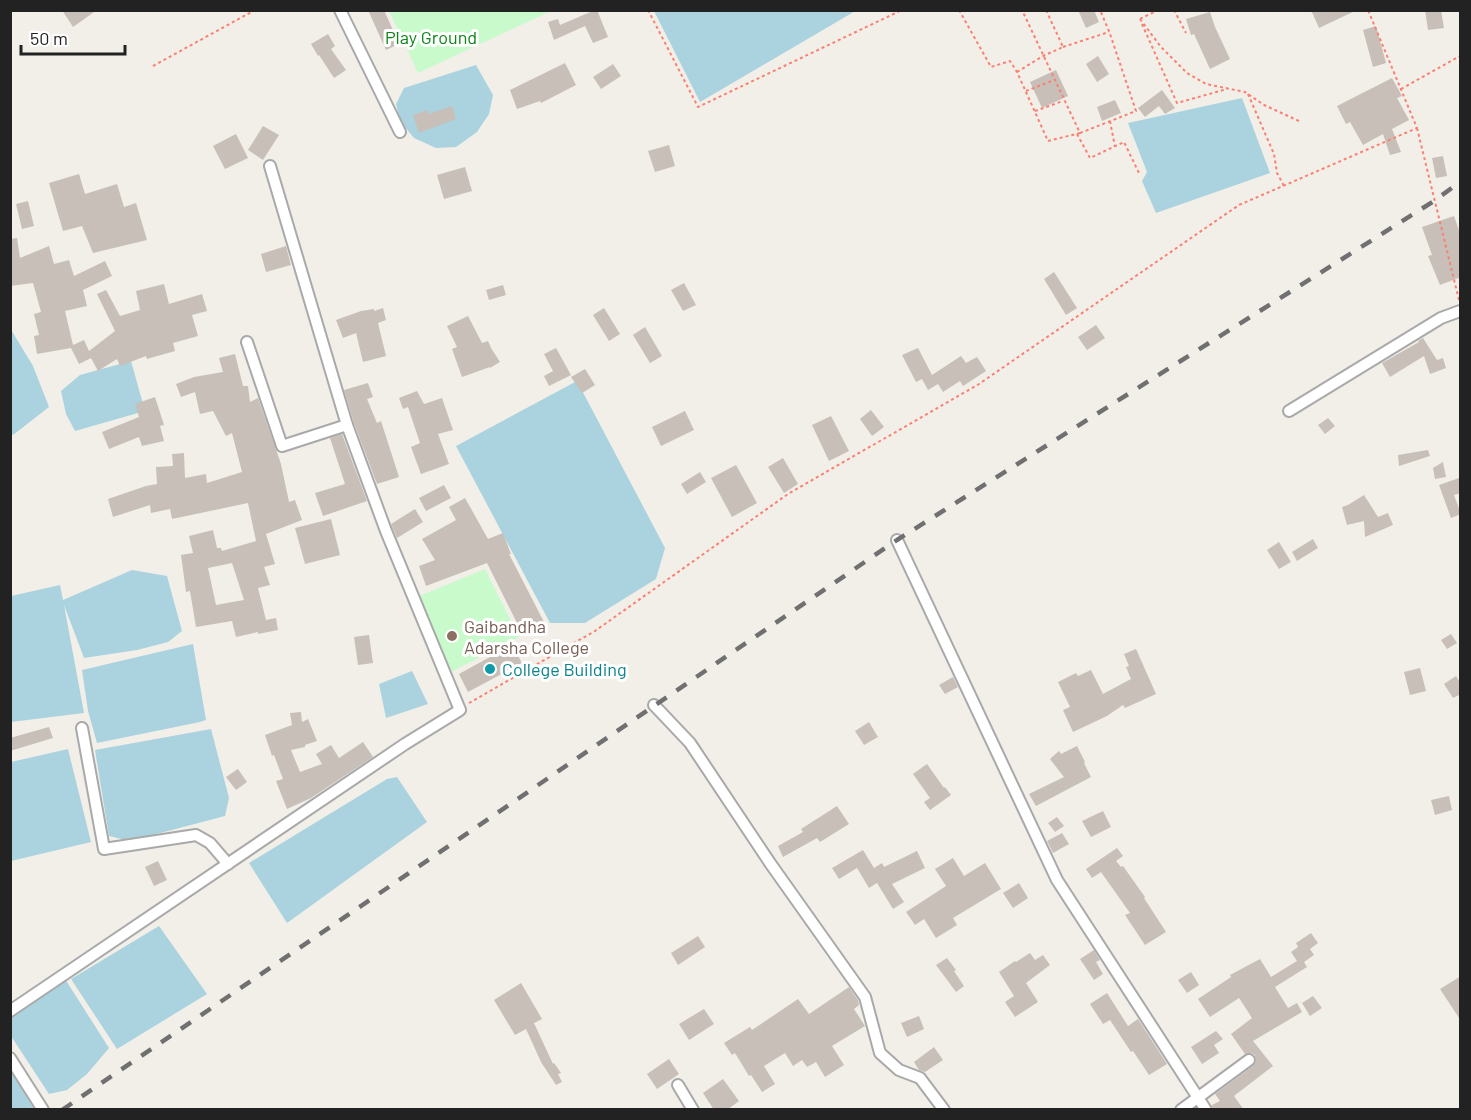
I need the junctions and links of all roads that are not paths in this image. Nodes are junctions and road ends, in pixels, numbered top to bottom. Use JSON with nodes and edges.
{"nodes":[{"id":1,"x":340,"y":10,"type":"edge"},
{"id":2,"x":400,"y":132,"type":"dead end"},
{"id":3,"x":270,"y":166,"type":"dead end"},
{"id":4,"x":1461,"y":311,"type":"edge"},
{"id":5,"x":247,"y":342,"type":"dead end"},
{"id":6,"x":1289,"y":411,"type":"dead end"},
{"id":7,"x":347,"y":425,"type":"junction"},
{"id":8,"x":897,"y":540,"type":"dead end"},
{"id":9,"x":654,"y":705,"type":"dead end"},
{"id":10,"x":82,"y":728,"type":"dead end"},
{"id":11,"x":228,"y":864,"type":"junction"},
{"id":12,"x":10,"y":1011,"type":"edge"},
{"id":13,"x":10,"y":1058,"type":"edge"},
{"id":14,"x":1249,"y":1060,"type":"dead end"},
{"id":15,"x":678,"y":1085,"type":"dead end"},
{"id":16,"x":1199,"y":1098,"type":"junction"},
{"id":17,"x":43,"y":1110,"type":"edge"},
{"id":18,"x":693,"y":1110,"type":"edge"},
{"id":19,"x":944,"y":1110,"type":"edge"},
{"id":20,"x":1181,"y":1110,"type":"edge"},
{"id":21,"x":1206,"y":1110,"type":"edge"}],
"edges":[{"from":1,"to":2,"type":"street"},
{"from":3,"to":7,"type":"street"},
{"from":4,"to":6,"type":"street"},
{"from":5,"to":7,"type":"street"},
{"from":7,"to":11,"type":"street"},
{"from":8,"to":16,"type":"street"},
{"from":9,"to":19,"type":"street"},
{"from":10,"to":11,"type":"street"},
{"from":11,"to":12,"type":"street"},
{"from":13,"to":17,"type":"street"},
{"from":14,"to":16,"type":"street"},
{"from":15,"to":18,"type":"street"},
{"from":16,"to":20,"type":"street"},
{"from":16,"to":21,"type":"street"}]}
